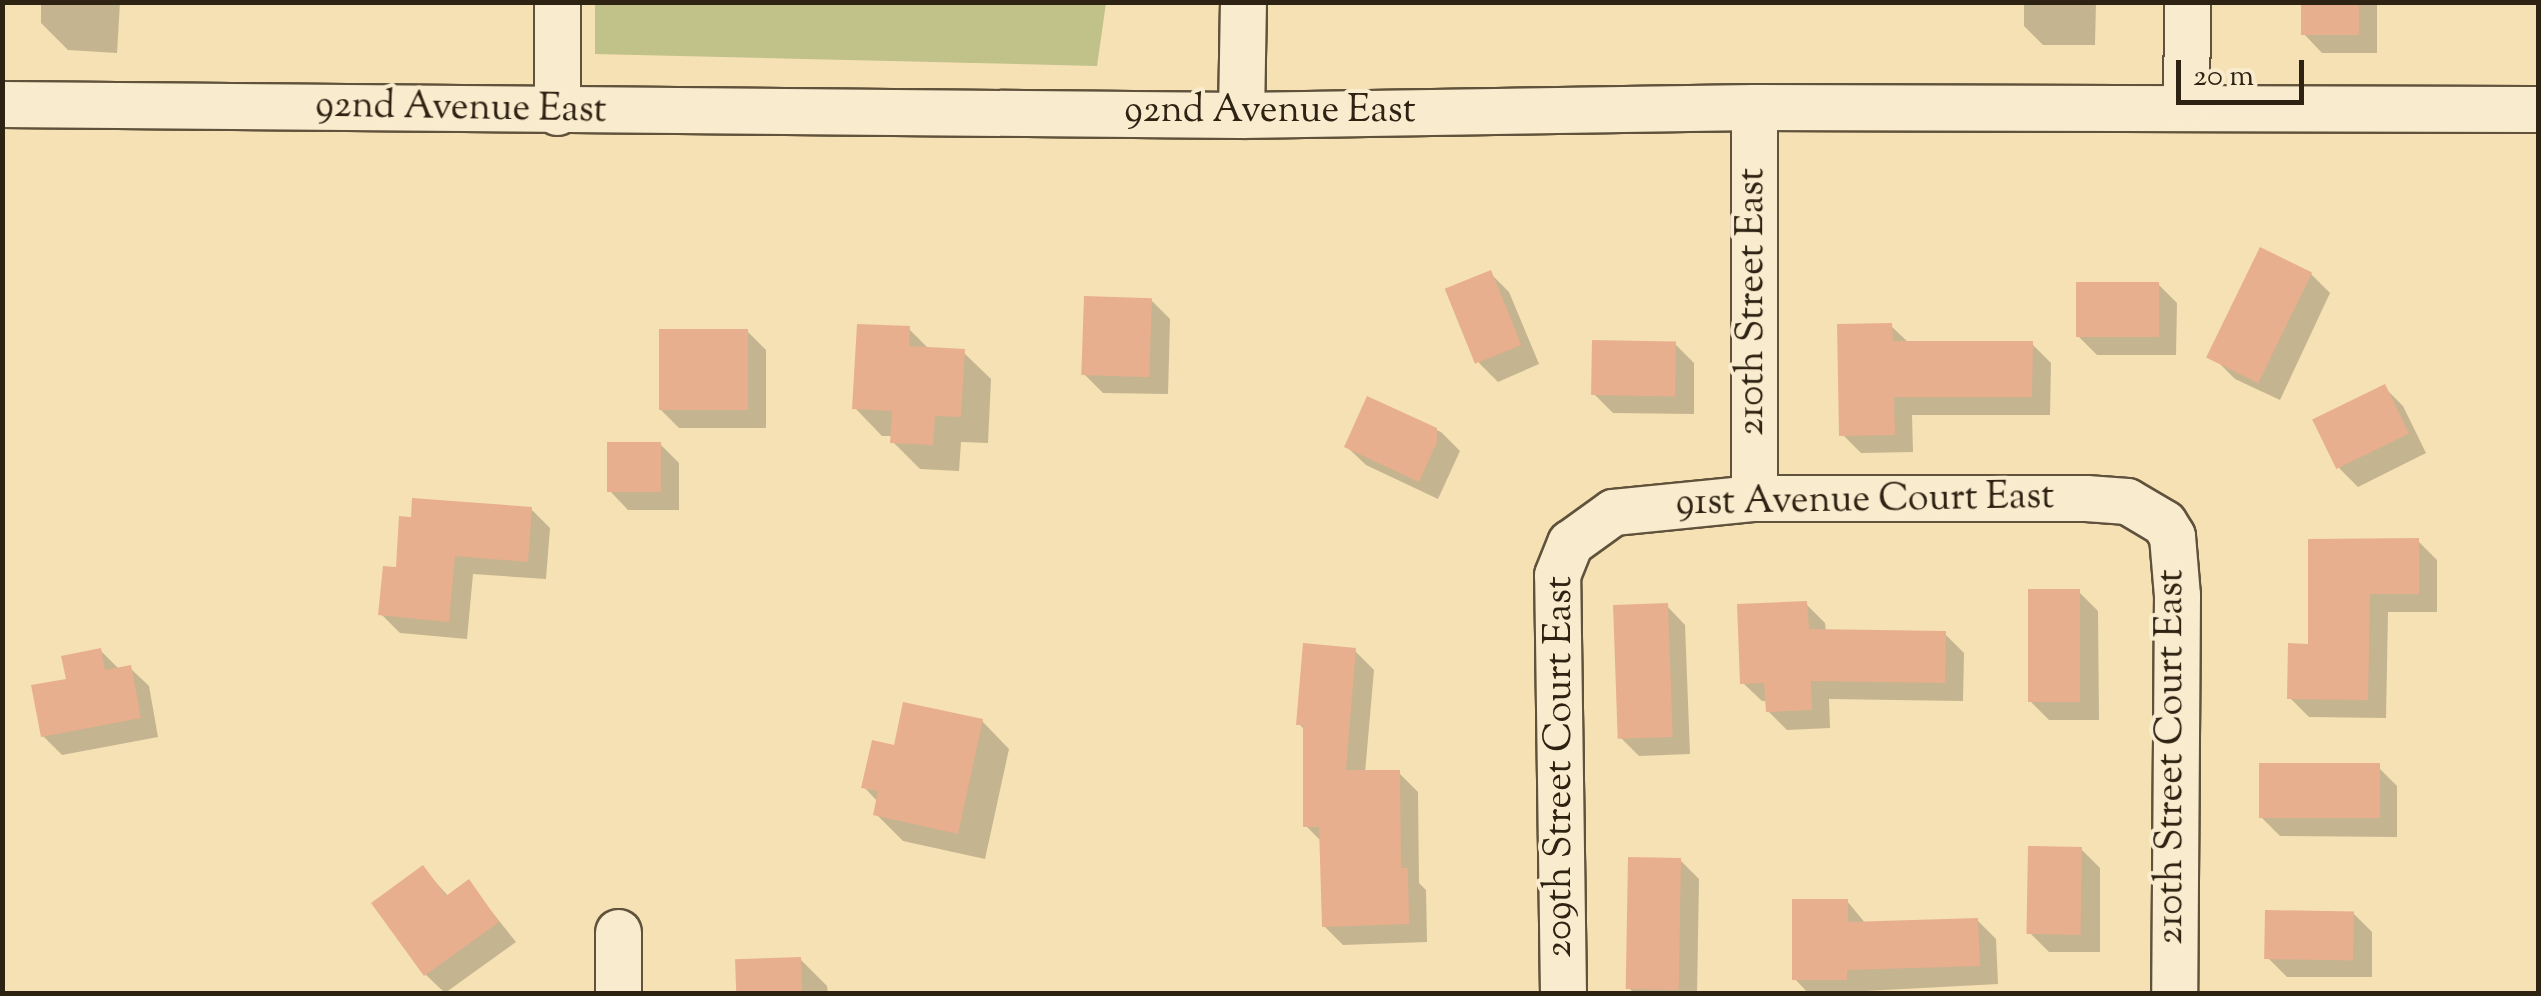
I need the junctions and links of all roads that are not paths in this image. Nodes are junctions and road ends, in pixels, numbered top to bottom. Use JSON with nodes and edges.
{"nodes":[{"id":1,"x":557,"y":2,"type":"edge"},
{"id":2,"x":1243,"y":2,"type":"edge"},
{"id":3,"x":2187,"y":2,"type":"edge"},
{"id":4,"x":2,"y":104,"type":"edge"},
{"id":5,"x":2186,"y":106,"type":"junction"},
{"id":6,"x":1754,"y":107,"type":"junction"},
{"id":7,"x":2538,"y":109,"type":"edge"},
{"id":8,"x":557,"y":112,"type":"junction"},
{"id":9,"x":1241,"y":114,"type":"junction"},
{"id":10,"x":1754,"y":498,"type":"junction"},
{"id":11,"x":2164,"y":523,"type":"joint"},
{"id":12,"x":1570,"y":543,"type":"joint"},
{"id":13,"x":618,"y":932,"type":"dead end"},
{"id":14,"x":618,"y":994,"type":"edge"},
{"id":15,"x":1563,"y":994,"type":"edge"},
{"id":16,"x":2174,"y":994,"type":"edge"}],
"edges":[{"from":1,"to":8,"type":"street"},
{"from":2,"to":9,"type":"street"},
{"from":3,"to":5,"type":"street"},
{"from":4,"to":8,"type":"street","name":"92nd Avenue East"},
{"from":5,"to":6,"type":"street","name":"92nd Avenue East"},
{"from":5,"to":7,"type":"street","name":"92nd Avenue East"},
{"from":6,"to":9,"type":"street","name":"92nd Avenue East"},
{"from":6,"to":10,"type":"street","name":"210th Street East"},
{"from":8,"to":9,"type":"street","name":"92nd Avenue East"},
{"from":10,"to":11,"type":"street","name":"91st Avenue Court East"},
{"from":10,"to":12,"type":"street","name":"91st Avenue Court East"},
{"from":11,"to":16,"type":"street","name":"210th Street Court East"},
{"from":12,"to":15,"type":"street","name":"209th Street Court East"},
{"from":13,"to":14,"type":"street"}]}
